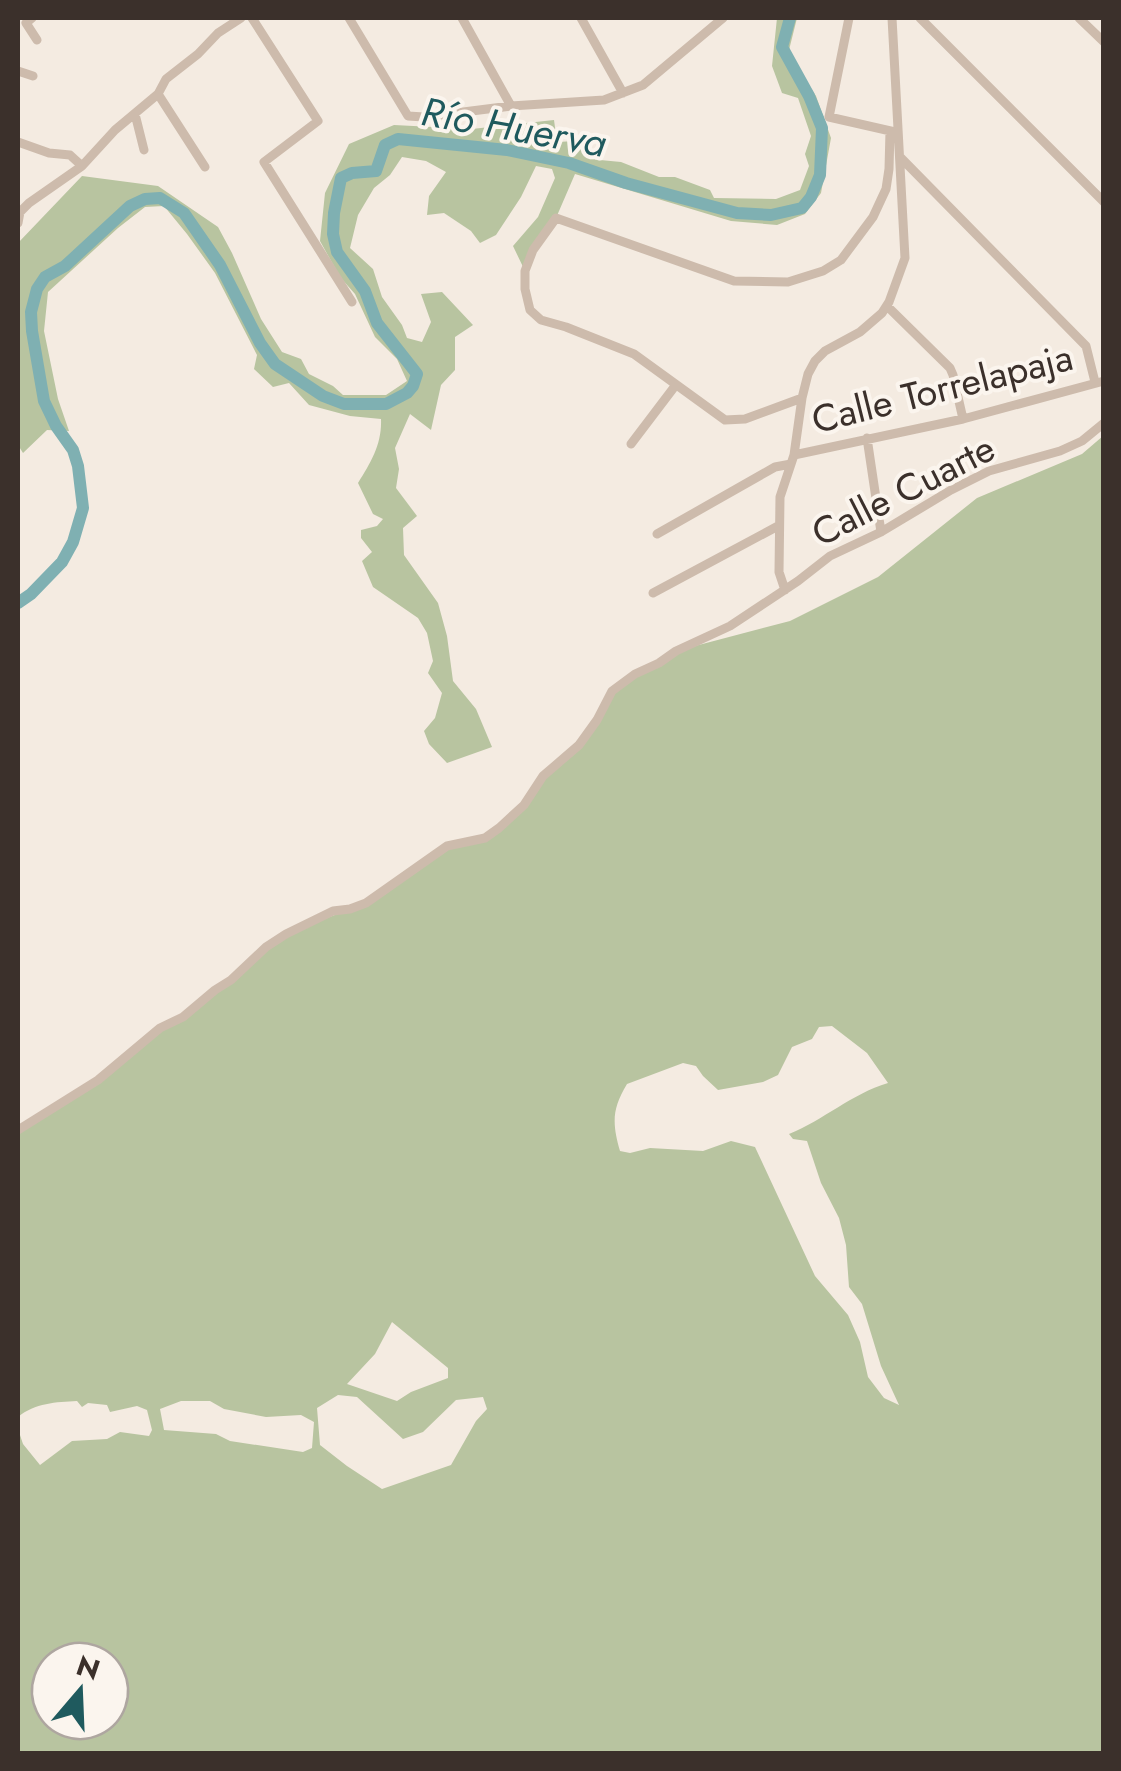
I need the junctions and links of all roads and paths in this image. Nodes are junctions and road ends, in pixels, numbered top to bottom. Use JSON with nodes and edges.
{"nodes":[{"id":1,"x":32,"y":18,"type":"edge"},
{"id":2,"x":241,"y":18,"type":"edge"},
{"id":3,"x":252,"y":18,"type":"edge"},
{"id":4,"x":349,"y":18,"type":"edge"},
{"id":5,"x":462,"y":18,"type":"edge"},
{"id":6,"x":581,"y":18,"type":"edge"},
{"id":7,"x":723,"y":18,"type":"edge"},
{"id":8,"x":848,"y":18,"type":"edge"},
{"id":9,"x":892,"y":18,"type":"edge"},
{"id":10,"x":920,"y":18,"type":"edge"},
{"id":11,"x":1079,"y":18,"type":"edge"},
{"id":12,"x":37,"y":40,"type":"dead end"},
{"id":13,"x":1104,"y":42,"type":"edge"},
{"id":14,"x":18,"y":71,"type":"edge"},
{"id":15,"x":33,"y":76,"type":"dead end"},
{"id":16,"x":623,"y":93,"type":"junction"},
{"id":17,"x":158,"y":94,"type":"junction"},
{"id":18,"x":511,"y":106,"type":"junction"},
{"id":19,"x":135,"y":114,"type":"junction"},
{"id":20,"x":894,"y":132,"type":"junction"},
{"id":21,"x":18,"y":142,"type":"edge"},
{"id":22,"x":144,"y":150,"type":"dead end"},
{"id":23,"x":903,"y":165,"type":"junction"},
{"id":24,"x":82,"y":166,"type":"junction"},
{"id":25,"x":205,"y":168,"type":"dead end"},
{"id":26,"x":1104,"y":202,"type":"edge"},
{"id":27,"x":18,"y":223,"type":"edge"},
{"id":28,"x":352,"y":302,"type":"dead end"},
{"id":29,"x":887,"y":306,"type":"junction"},
{"id":30,"x":1099,"y":382,"type":"edge"},
{"id":31,"x":675,"y":386,"type":"junction"},
{"id":32,"x":802,"y":398,"type":"junction"},
{"id":33,"x":962,"y":419,"type":"junction"},
{"id":34,"x":1104,"y":423,"type":"edge"},
{"id":35,"x":867,"y":438,"type":"junction"},
{"id":36,"x":631,"y":444,"type":"dead end"},
{"id":37,"x":792,"y":459,"type":"junction"},
{"id":38,"x":778,"y":526,"type":"junction"},
{"id":39,"x":880,"y":532,"type":"junction"},
{"id":40,"x":657,"y":534,"type":"dead end"},
{"id":41,"x":785,"y":590,"type":"junction"},
{"id":42,"x":653,"y":594,"type":"dead end"},
{"id":43,"x":18,"y":1130,"type":"edge"}],
"edges":[{"from":1,"to":12,"type":"street"},
{"from":2,"to":17,"type":"street"},
{"from":3,"to":28,"type":"street"},
{"from":4,"to":18,"type":"street"},
{"from":5,"to":18,"type":"street"},
{"from":6,"to":16,"type":"street"},
{"from":7,"to":16,"type":"street"},
{"from":8,"to":20,"type":"street"},
{"from":9,"to":20,"type":"street"},
{"from":10,"to":26,"type":"street"},
{"from":11,"to":13,"type":"street"},
{"from":14,"to":15,"type":"street"},
{"from":16,"to":18,"type":"street"},
{"from":17,"to":19,"type":"street"},
{"from":17,"to":25,"type":"street"},
{"from":19,"to":22,"type":"street"},
{"from":19,"to":24,"type":"street"},
{"from":20,"to":23,"type":"street"},
{"from":20,"to":31,"type":"street"},
{"from":21,"to":24,"type":"street"},
{"from":23,"to":29,"type":"street"},
{"from":23,"to":30,"type":"street"},
{"from":24,"to":27,"type":"street"},
{"from":29,"to":32,"type":"street"},
{"from":29,"to":33,"type":"street"},
{"from":30,"to":33,"type":"street","name":"Calle Torrelapaja"},
{"from":31,"to":32,"type":"street"},
{"from":31,"to":36,"type":"street"},
{"from":32,"to":37,"type":"street"},
{"from":33,"to":35,"type":"street","name":"Calle Torrelapaja"},
{"from":34,"to":39,"type":"street","name":"Calle Cuarte"},
{"from":35,"to":37,"type":"street","name":"Calle Torrelapaja"},
{"from":35,"to":39,"type":"street"},
{"from":37,"to":38,"type":"street"},
{"from":37,"to":40,"type":"street","name":"Calle Torrelapaja"},
{"from":38,"to":41,"type":"street"},
{"from":38,"to":42,"type":"street"},
{"from":39,"to":41,"type":"street","name":"Calle Cuarte"},
{"from":41,"to":43,"type":"street","name":"Calle Cuarte"}]}
